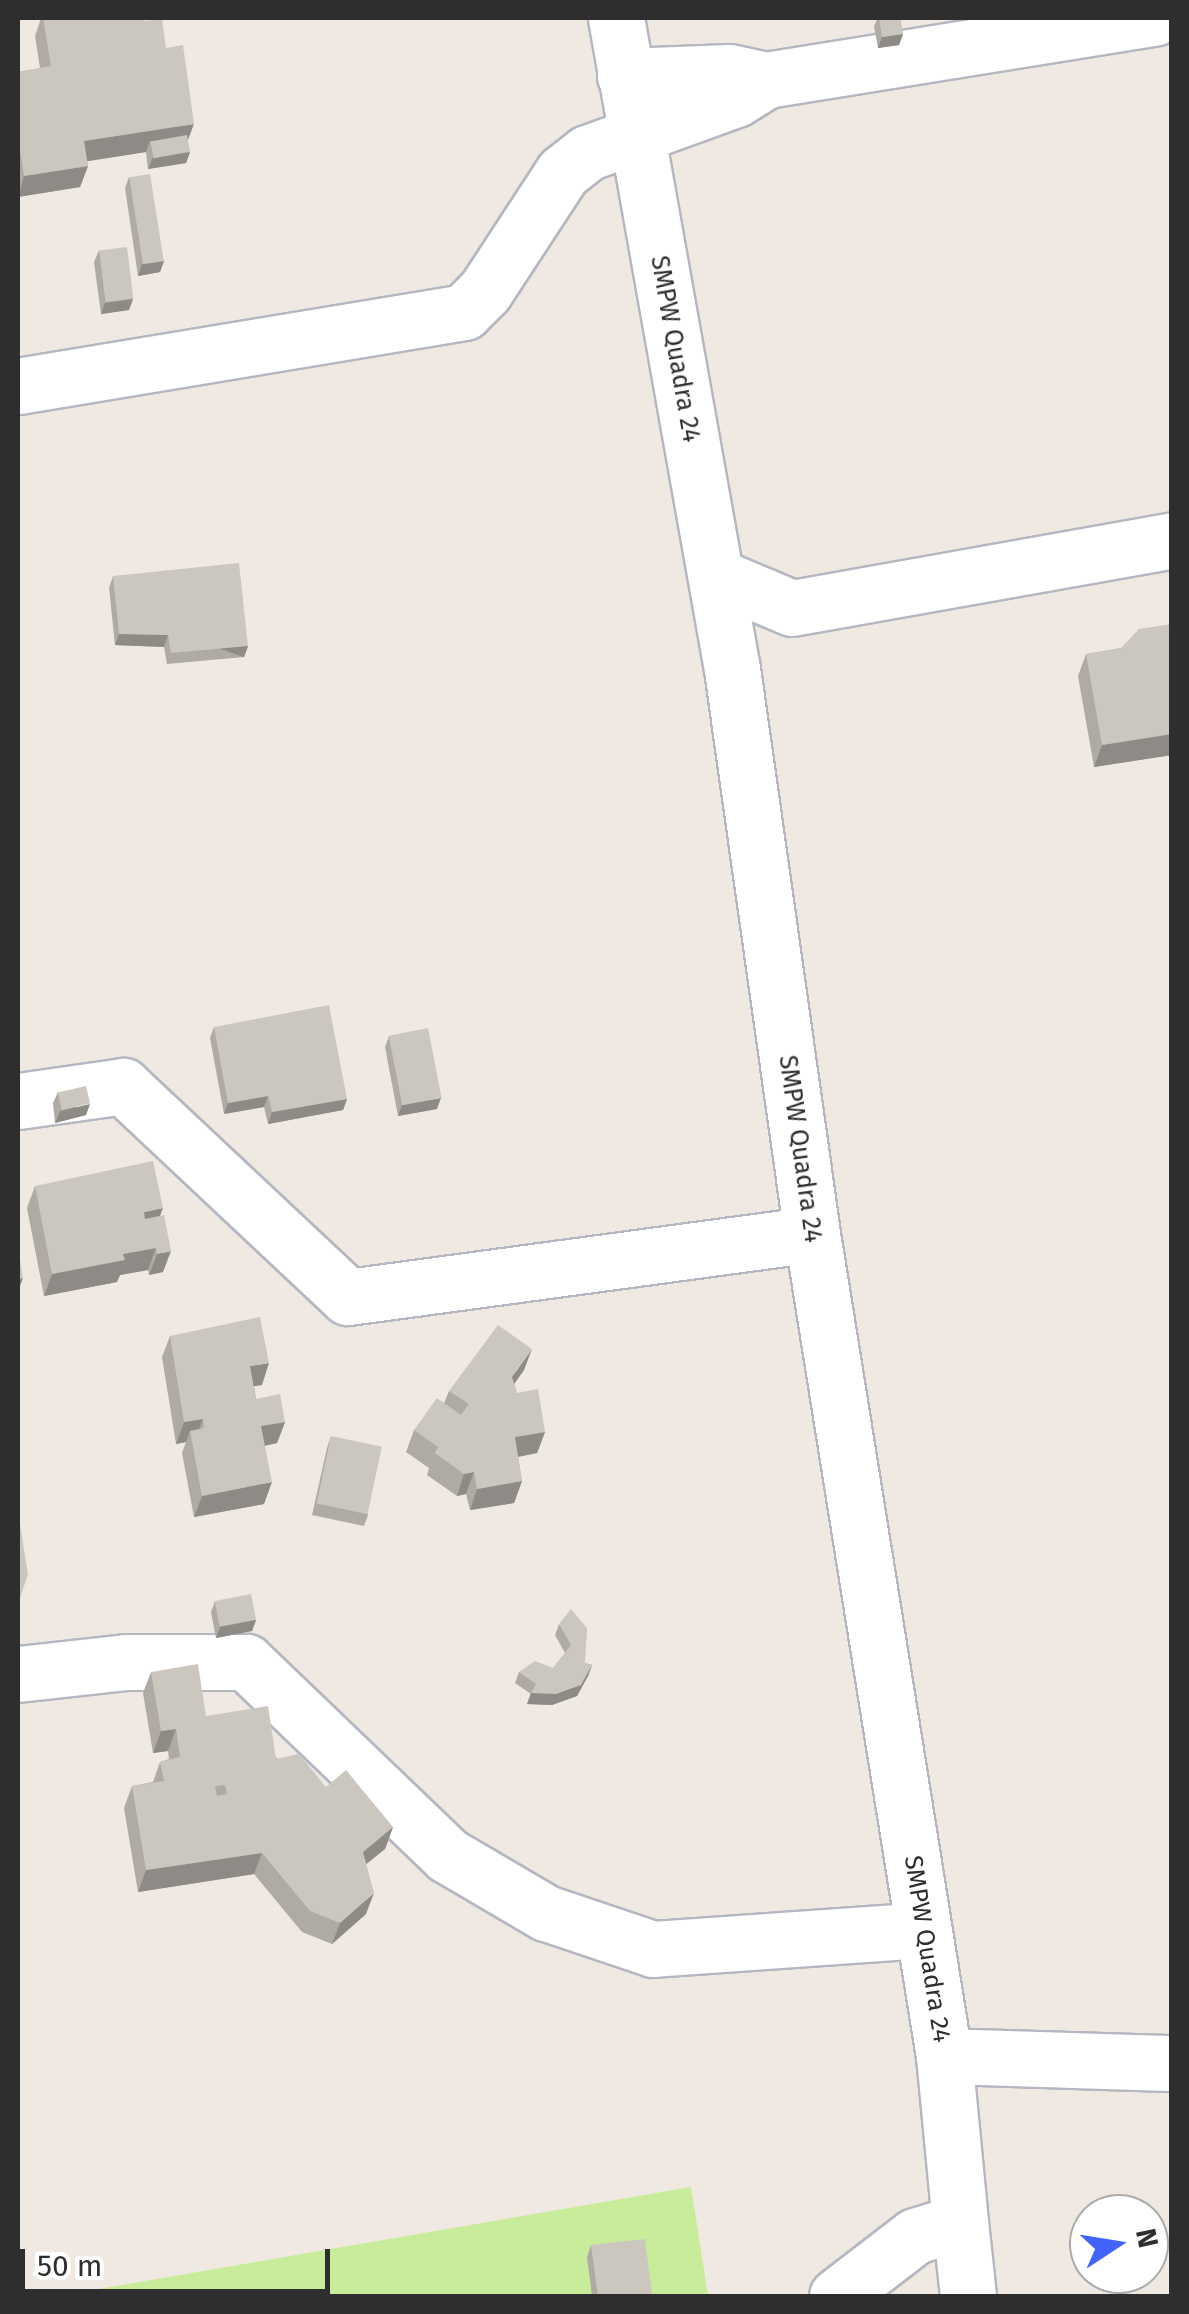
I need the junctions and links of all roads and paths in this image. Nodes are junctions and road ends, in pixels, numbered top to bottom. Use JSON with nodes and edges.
{"nodes":[{"id":1,"x":616,"y":18,"type":"edge"},
{"id":2,"x":1155,"y":18,"type":"edge"},
{"id":3,"x":625,"y":76,"type":"junction"},
{"id":4,"x":766,"y":80,"type":"junction"},
{"id":5,"x":636,"y":138,"type":"junction"},
{"id":6,"x":18,"y":386,"type":"edge"},
{"id":7,"x":1172,"y":540,"type":"edge"},
{"id":8,"x":716,"y":576,"type":"junction"},
{"id":9,"x":792,"y":608,"type":"junction"},
{"id":10,"x":732,"y":669,"type":"junction"},
{"id":11,"x":18,"y":1102,"type":"edge"},
{"id":12,"x":812,"y":1234,"type":"junction"},
{"id":13,"x":18,"y":1674,"type":"edge"},
{"id":14,"x":923,"y":1930,"type":"junction"},
{"id":15,"x":944,"y":2056,"type":"junction"},
{"id":16,"x":1172,"y":2063,"type":"edge"},
{"id":17,"x":960,"y":2222,"type":"junction"},
{"id":18,"x":837,"y":2296,"type":"edge"},
{"id":19,"x":968,"y":2296,"type":"edge"}],
"edges":[{"from":1,"to":3,"type":"street","name":"SMPW Quadra 24"},
{"from":2,"to":4,"type":"street"},
{"from":3,"to":4,"type":"street"},
{"from":3,"to":5,"type":"street","name":"SMPW Quadra 24"},
{"from":4,"to":5,"type":"street"},
{"from":5,"to":6,"type":"street"},
{"from":5,"to":8,"type":"street","name":"SMPW Quadra 24"},
{"from":7,"to":9,"type":"street"},
{"from":8,"to":9,"type":"street"},
{"from":8,"to":10,"type":"street","name":"SMPW Quadra 24"},
{"from":9,"to":10,"type":"street"},
{"from":10,"to":12,"type":"street","name":"SMPW Quadra 24"},
{"from":11,"to":12,"type":"street"},
{"from":12,"to":14,"type":"street","name":"SMPW Quadra 24"},
{"from":13,"to":14,"type":"street"},
{"from":14,"to":15,"type":"street","name":"SMPW Quadra 24"},
{"from":15,"to":16,"type":"street","name":"SMPW Quadra 24"},
{"from":15,"to":17,"type":"street"},
{"from":17,"to":18,"type":"street"},
{"from":17,"to":19,"type":"street"}]}
